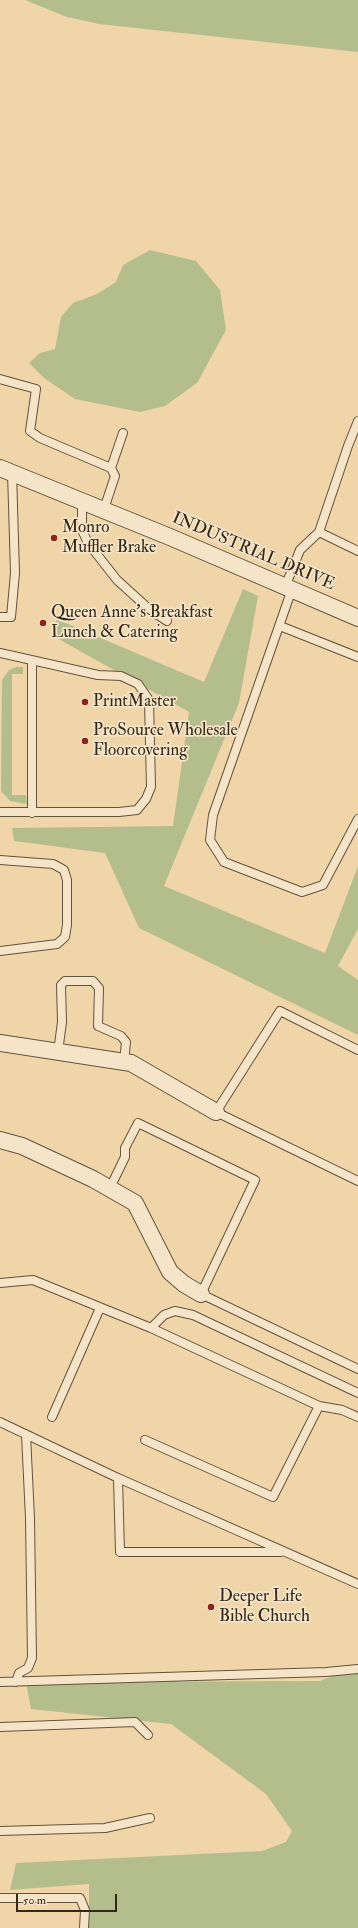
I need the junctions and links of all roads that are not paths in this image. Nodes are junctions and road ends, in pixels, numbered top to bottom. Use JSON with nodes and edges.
{"nodes":[{"id":1,"x":0,"y":379,"type":"edge"},
{"id":2,"x":358,"y":421,"type":"edge"},
{"id":3,"x":123,"y":433,"type":"dead end"},
{"id":4,"x":111,"y":468,"type":"junction"},
{"id":5,"x":6,"y":470,"type":"edge"},
{"id":6,"x":82,"y":500,"type":"junction"},
{"id":7,"x":104,"y":509,"type":"junction"},
{"id":8,"x":319,"y":532,"type":"junction"},
{"id":9,"x":358,"y":551,"type":"edge"},
{"id":10,"x":289,"y":588,"type":"junction"},
{"id":11,"x":0,"y":617,"type":"edge"},
{"id":12,"x":358,"y":618,"type":"edge"},
{"id":13,"x":166,"y":621,"type":"dead end"},
{"id":14,"x":280,"y":626,"type":"junction"},
{"id":15,"x":0,"y":654,"type":"edge"},
{"id":16,"x":358,"y":657,"type":"edge"},
{"id":17,"x":32,"y":660,"type":"junction"},
{"id":18,"x":0,"y":812,"type":"edge"},
{"id":19,"x":32,"y":813,"type":"junction"},
{"id":20,"x":358,"y":820,"type":"edge"},
{"id":21,"x":0,"y":860,"type":"edge"},
{"id":22,"x":0,"y":951,"type":"edge"},
{"id":23,"x":0,"y":1043,"type":"edge"},
{"id":24,"x":358,"y":1050,"type":"edge"},
{"id":25,"x":58,"y":1052,"type":"junction"},
{"id":26,"x":124,"y":1062,"type":"junction"},
{"id":27,"x":216,"y":1112,"type":"junction"},
{"id":28,"x":0,"y":1140,"type":"edge"},
{"id":29,"x":358,"y":1180,"type":"edge"},
{"id":30,"x":110,"y":1188,"type":"junction"},
{"id":31,"x":0,"y":1283,"type":"edge"},
{"id":32,"x":201,"y":1294,"type":"junction"},
{"id":33,"x":100,"y":1308,"type":"junction"},
{"id":34,"x":151,"y":1328,"type":"junction"},
{"id":35,"x":358,"y":1369,"type":"edge"},
{"id":36,"x":358,"y":1393,"type":"edge"},
{"id":37,"x":319,"y":1406,"type":"junction"},
{"id":38,"x":52,"y":1417,"type":"dead end"},
{"id":39,"x":358,"y":1417,"type":"edge"},
{"id":40,"x":0,"y":1422,"type":"edge"},
{"id":41,"x":26,"y":1435,"type":"junction"},
{"id":42,"x":145,"y":1440,"type":"dead end"},
{"id":43,"x":118,"y":1478,"type":"junction"},
{"id":44,"x":284,"y":1552,"type":"junction"},
{"id":45,"x":358,"y":1584,"type":"edge"},
{"id":46,"x":358,"y":1669,"type":"edge"},
{"id":47,"x":0,"y":1682,"type":"edge"},
{"id":48,"x":16,"y":1682,"type":"junction"},
{"id":49,"x":0,"y":1728,"type":"edge"},
{"id":50,"x":148,"y":1735,"type":"dead end"},
{"id":51,"x":150,"y":1818,"type":"dead end"},
{"id":52,"x":0,"y":1831,"type":"edge"},
{"id":53,"x":0,"y":1898,"type":"edge"},
{"id":54,"x":84,"y":1928,"type":"edge"}],
"edges":[{"from":1,"to":4,"type":"lane"},
{"from":2,"to":8,"type":"lane"},
{"from":3,"to":4,"type":"lane"},
{"from":4,"to":7,"type":"lane"},
{"from":5,"to":6,"type":"street","name":"INDUSTRIAL DRIVE"},
{"from":5,"to":11,"type":"lane"},
{"from":6,"to":7,"type":"street","name":"INDUSTRIAL DRIVE"},
{"from":6,"to":13,"type":"lane"},
{"from":7,"to":10,"type":"street","name":"INDUSTRIAL DRIVE"},
{"from":8,"to":9,"type":"lane"},
{"from":8,"to":10,"type":"lane"},
{"from":10,"to":12,"type":"street","name":"INDUSTRIAL DRIVE"},
{"from":10,"to":14,"type":"lane"},
{"from":14,"to":16,"type":"lane"},
{"from":14,"to":20,"type":"lane"},
{"from":15,"to":17,"type":"lane"},
{"from":17,"to":19,"type":"lane"},
{"from":17,"to":19,"type":"lane"},
{"from":18,"to":19,"type":"lane"},
{"from":21,"to":22,"type":"lane"},
{"from":23,"to":25,"type":"street"},
{"from":24,"to":27,"type":"lane"},
{"from":25,"to":26,"type":"street"},
{"from":25,"to":26,"type":"lane"},
{"from":26,"to":27,"type":"street"},
{"from":27,"to":29,"type":"lane"},
{"from":28,"to":30,"type":"street"},
{"from":30,"to":32,"type":"street"},
{"from":30,"to":32,"type":"lane"},
{"from":31,"to":33,"type":"lane"},
{"from":32,"to":35,"type":"lane"},
{"from":33,"to":34,"type":"lane"},
{"from":33,"to":38,"type":"lane"},
{"from":34,"to":36,"type":"lane"},
{"from":34,"to":37,"type":"lane"},
{"from":37,"to":39,"type":"lane"},
{"from":37,"to":42,"type":"lane"},
{"from":40,"to":41,"type":"lane"},
{"from":41,"to":43,"type":"lane"},
{"from":41,"to":48,"type":"lane"},
{"from":43,"to":44,"type":"lane"},
{"from":43,"to":44,"type":"lane"},
{"from":44,"to":45,"type":"lane"},
{"from":46,"to":48,"type":"lane"},
{"from":47,"to":48,"type":"lane"},
{"from":49,"to":50,"type":"lane"},
{"from":51,"to":52,"type":"lane"},
{"from":53,"to":54,"type":"lane"}]}
